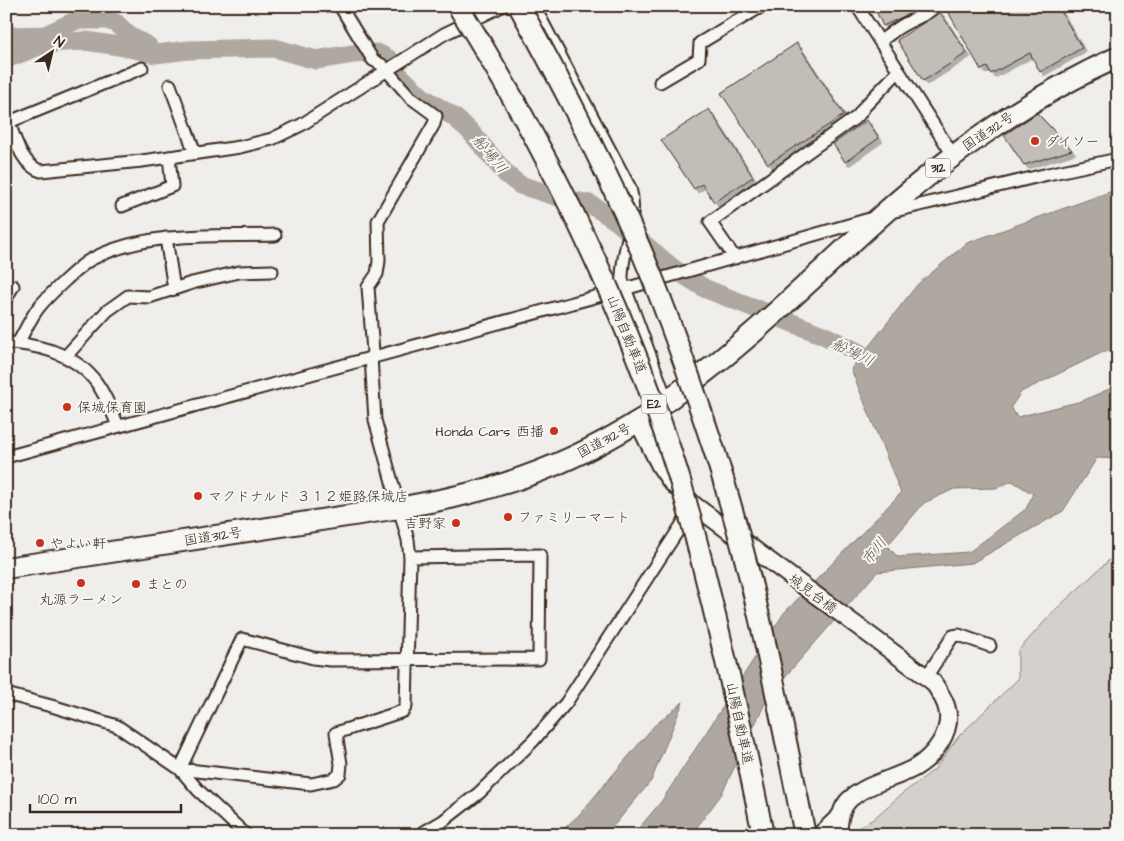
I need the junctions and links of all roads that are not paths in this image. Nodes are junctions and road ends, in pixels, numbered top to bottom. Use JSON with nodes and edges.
{"nodes":[{"id":1,"x":340,"y":6,"type":"edge"},
{"id":2,"x":458,"y":6,"type":"edge"},
{"id":3,"x":502,"y":6,"type":"edge"},
{"id":4,"x":519,"y":6,"type":"edge"},
{"id":5,"x":534,"y":6,"type":"edge"},
{"id":6,"x":762,"y":6,"type":"edge"},
{"id":7,"x":857,"y":6,"type":"edge"},
{"id":8,"x":936,"y":6,"type":"edge"},
{"id":9,"x":744,"y":11,"type":"edge"},
{"id":10,"x":880,"y":41,"type":"junction"},
{"id":11,"x":1118,"y":57,"type":"edge"},
{"id":12,"x":142,"y":68,"type":"dead end"},
{"id":13,"x":386,"y":72,"type":"junction"},
{"id":14,"x":898,"y":72,"type":"junction"},
{"id":15,"x":660,"y":82,"type":"dead end"},
{"id":16,"x":170,"y":86,"type":"dead end"},
{"id":17,"x":8,"y":119,"type":"edge"},
{"id":18,"x":195,"y":153,"type":"junction"},
{"id":19,"x":953,"y":155,"type":"junction"},
{"id":20,"x":169,"y":157,"type":"junction"},
{"id":21,"x":1118,"y":159,"type":"edge"},
{"id":22,"x":122,"y":206,"type":"dead end"},
{"id":23,"x":883,"y":214,"type":"junction"},
{"id":24,"x":275,"y":235,"type":"dead end"},
{"id":25,"x":166,"y":238,"type":"junction"},
{"id":26,"x":735,"y":258,"type":"junction"},
{"id":27,"x":272,"y":271,"type":"dead end"},
{"id":28,"x":13,"y":286,"type":"dead end"},
{"id":29,"x":624,"y":288,"type":"junction"},
{"id":30,"x":174,"y":289,"type":"junction"},
{"id":31,"x":6,"y":299,"type":"edge"},
{"id":32,"x":12,"y":343,"type":"edge"},
{"id":33,"x":66,"y":356,"type":"junction"},
{"id":34,"x":371,"y":357,"type":"junction"},
{"id":35,"x":667,"y":401,"type":"junction"},
{"id":36,"x":638,"y":422,"type":"junction"},
{"id":37,"x":118,"y":426,"type":"junction"},
{"id":38,"x":6,"y":456,"type":"edge"},
{"id":39,"x":697,"y":507,"type":"junction"},
{"id":40,"x":398,"y":508,"type":"junction"},
{"id":41,"x":410,"y":557,"type":"junction"},
{"id":42,"x":6,"y":568,"type":"edge"},
{"id":43,"x":990,"y":646,"type":"dead end"},
{"id":44,"x":407,"y":660,"type":"junction"},
{"id":45,"x":926,"y":677,"type":"junction"},
{"id":46,"x":6,"y":694,"type":"edge"},
{"id":47,"x":180,"y":769,"type":"junction"},
{"id":48,"x":840,"y":816,"type":"junction"},
{"id":49,"x":246,"y":835,"type":"edge"},
{"id":50,"x":419,"y":835,"type":"edge"},
{"id":51,"x":763,"y":835,"type":"edge"},
{"id":52,"x":805,"y":835,"type":"edge"},
{"id":53,"x":820,"y":835,"type":"edge"},
{"id":54,"x":838,"y":835,"type":"edge"}],
"edges":[{"from":1,"to":13,"type":"street"},
{"from":2,"to":51,"type":"highway","name":"山陽自動車道","number":"E2","bridge":true},
{"from":3,"to":13,"type":"street"},
{"from":4,"to":52,"type":"highway","bridge":true},
{"from":5,"to":29,"type":"street","bridge":true},
{"from":6,"to":9,"type":"street"},
{"from":7,"to":10,"type":"street"},
{"from":8,"to":10,"type":"street"},
{"from":9,"to":15,"type":"street"},
{"from":10,"to":14,"type":"street"},
{"from":11,"to":19,"type":"highway","name":"国道312号","number":"312"},
{"from":12,"to":17,"type":"street"},
{"from":13,"to":18,"type":"street"},
{"from":13,"to":34,"type":"street"},
{"from":14,"to":19,"type":"street"},
{"from":14,"to":26,"type":"street"},
{"from":16,"to":18,"type":"street"},
{"from":17,"to":20,"type":"street"},
{"from":18,"to":20,"type":"street"},
{"from":19,"to":23,"type":"highway","name":"国道312号","number":"312"},
{"from":20,"to":22,"type":"street"},
{"from":21,"to":23,"type":"street"},
{"from":23,"to":26,"type":"street"},
{"from":23,"to":35,"type":"highway","name":"国道312号","number":"312"},
{"from":24,"to":25,"type":"street"},
{"from":25,"to":30,"type":"street"},
{"from":25,"to":32,"type":"street"},
{"from":26,"to":29,"type":"street"},
{"from":27,"to":30,"type":"street"},
{"from":28,"to":31,"type":"street"},
{"from":29,"to":34,"type":"street"},
{"from":29,"to":35,"type":"street"},
{"from":30,"to":33,"type":"street"},
{"from":32,"to":33,"type":"street"},
{"from":33,"to":37,"type":"street"},
{"from":34,"to":37,"type":"street"},
{"from":34,"to":40,"type":"street"},
{"from":35,"to":36,"type":"highway","name":"国道312号","number":"312"},
{"from":36,"to":39,"type":"street","name":"城見台橋"},
{"from":36,"to":40,"type":"highway","name":"国道312号","number":"312"},
{"from":37,"to":38,"type":"street"},
{"from":39,"to":45,"type":"street","name":"城見台橋"},
{"from":39,"to":50,"type":"street"},
{"from":40,"to":41,"type":"street"},
{"from":40,"to":42,"type":"highway","name":"国道312号","number":"312"},
{"from":41,"to":44,"type":"street"},
{"from":41,"to":44,"type":"street"},
{"from":43,"to":45,"type":"street"},
{"from":44,"to":47,"type":"street"},
{"from":44,"to":47,"type":"street"},
{"from":45,"to":48,"type":"street","name":"城見台橋"},
{"from":46,"to":47,"type":"street"},
{"from":47,"to":49,"type":"street"},
{"from":48,"to":53,"type":"street","name":"城見台橋"},
{"from":48,"to":54,"type":"street"}]}
